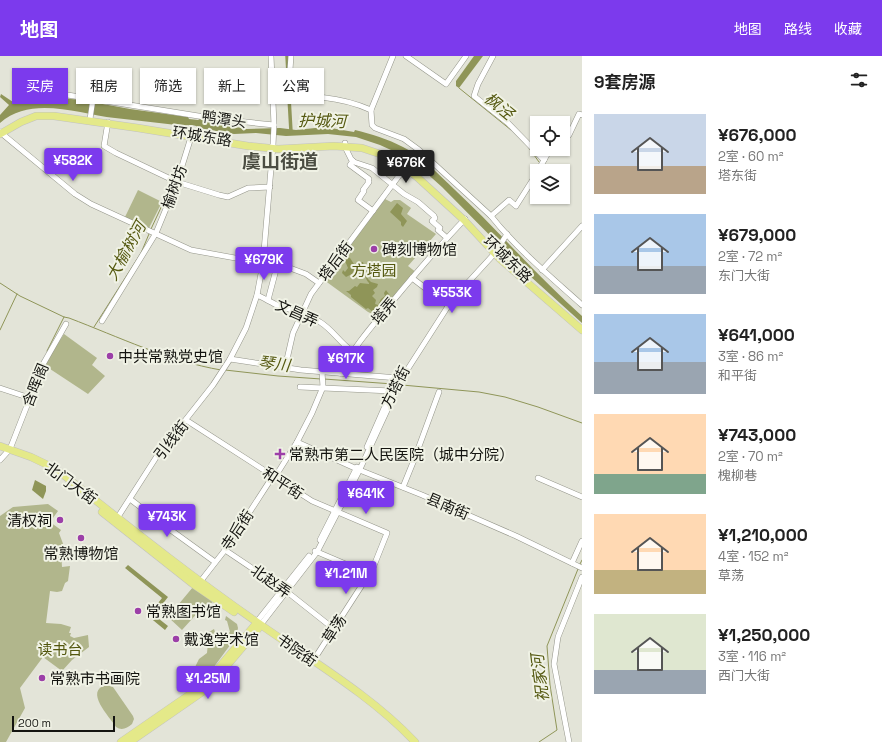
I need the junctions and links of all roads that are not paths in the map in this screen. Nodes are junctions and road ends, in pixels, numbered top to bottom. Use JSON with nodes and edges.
{"nodes":[{"id":1,"x":271,"y":56,"type":"edge"},
{"id":2,"x":291,"y":56,"type":"edge"},
{"id":3,"x":393,"y":56,"type":"edge"},
{"id":4,"x":406,"y":56,"type":"edge"},
{"id":5,"x":466,"y":56,"type":"edge"},
{"id":6,"x":493,"y":56,"type":"edge"},
{"id":7,"x":271,"y":68,"type":"edge"},
{"id":8,"x":290,"y":68,"type":"edge"},
{"id":9,"x":324,"y":96,"type":"edge"},
{"id":10,"x":92,"y":104,"type":"edge"},
{"id":11,"x":124,"y":104,"type":"edge"},
{"id":12,"x":273,"y":104,"type":"edge"},
{"id":13,"x":371,"y":110,"type":"junction"},
{"id":14,"x":582,"y":115,"type":"edge"},
{"id":15,"x":90,"y":119,"type":"junction"},
{"id":16,"x":108,"y":123,"type":"junction"},
{"id":17,"x":274,"y":125,"type":"junction"},
{"id":18,"x":0,"y":133,"type":"edge"},
{"id":19,"x":570,"y":133,"type":"edge"},
{"id":20,"x":191,"y":135,"type":"junction"},
{"id":21,"x":345,"y":145,"type":"junction"},
{"id":22,"x":273,"y":147,"type":"junction"},
{"id":23,"x":546,"y":156,"type":"edge"},
{"id":24,"x":544,"y":160,"type":"junction"},
{"id":25,"x":353,"y":161,"type":"junction"},
{"id":26,"x":542,"y":164,"type":"edge"},
{"id":27,"x":406,"y":166,"type":"junction"},
{"id":28,"x":177,"y":182,"type":"junction"},
{"id":29,"x":393,"y":184,"type":"junction"},
{"id":30,"x":530,"y":184,"type":"edge"},
{"id":31,"x":270,"y":187,"type":"junction"},
{"id":32,"x":373,"y":211,"type":"junction"},
{"id":33,"x":491,"y":216,"type":"junction"},
{"id":34,"x":465,"y":219,"type":"junction"},
{"id":35,"x":582,"y":226,"type":"edge"},
{"id":36,"x":155,"y":233,"type":"junction"},
{"id":37,"x":507,"y":234,"type":"junction"},
{"id":38,"x":447,"y":238,"type":"junction"},
{"id":39,"x":496,"y":248,"type":"junction"},
{"id":40,"x":263,"y":263,"type":"junction"},
{"id":41,"x":277,"y":266,"type":"junction"},
{"id":42,"x":542,"y":270,"type":"junction"},
{"id":43,"x":412,"y":278,"type":"junction"},
{"id":44,"x":319,"y":283,"type":"junction"},
{"id":45,"x":257,"y":295,"type":"junction"},
{"id":46,"x":268,"y":300,"type":"junction"},
{"id":47,"x":446,"y":304,"type":"junction"},
{"id":48,"x":582,"y":306,"type":"edge"},
{"id":49,"x":302,"y":312,"type":"junction"},
{"id":50,"x":102,"y":321,"type":"dead end"},
{"id":51,"x":66,"y":324,"type":"dead end"},
{"id":52,"x":582,"y":326,"type":"edge"},
{"id":53,"x":582,"y":330,"type":"edge"},
{"id":54,"x":352,"y":351,"type":"junction"},
{"id":55,"x":230,"y":359,"type":"junction"},
{"id":56,"x":285,"y":368,"type":"junction"},
{"id":57,"x":322,"y":372,"type":"junction"},
{"id":58,"x":340,"y":373,"type":"junction"},
{"id":59,"x":396,"y":384,"type":"junction"},
{"id":60,"x":322,"y":385,"type":"junction"},
{"id":61,"x":300,"y":387,"type":"dead end"},
{"id":62,"x":0,"y":388,"type":"edge"},
{"id":63,"x":438,"y":392,"type":"dead end"},
{"id":64,"x":30,"y":398,"type":"junction"},
{"id":65,"x":186,"y":420,"type":"junction"},
{"id":66,"x":297,"y":442,"type":"junction"},
{"id":67,"x":0,"y":446,"type":"edge"},
{"id":68,"x":0,"y":449,"type":"edge"},
{"id":69,"x":9,"y":450,"type":"junction"},
{"id":70,"x":0,"y":460,"type":"edge"},
{"id":71,"x":358,"y":469,"type":"junction"},
{"id":72,"x":274,"y":476,"type":"junction"},
{"id":73,"x":538,"y":478,"type":"dead end"},
{"id":74,"x":403,"y":487,"type":"junction"},
{"id":75,"x":582,"y":498,"type":"edge"},
{"id":76,"x":130,"y":499,"type":"junction"},
{"id":77,"x":337,"y":512,"type":"junction"},
{"id":78,"x":116,"y":520,"type":"junction"},
{"id":79,"x":387,"y":533,"type":"joint"},
{"id":80,"x":582,"y":541,"type":"edge"},
{"id":81,"x":225,"y":550,"type":"junction"},
{"id":82,"x":315,"y":552,"type":"junction"},
{"id":83,"x":215,"y":562,"type":"junction"},
{"id":84,"x":573,"y":564,"type":"junction"},
{"id":85,"x":582,"y":568,"type":"edge"},
{"id":86,"x":368,"y":574,"type":"junction"},
{"id":87,"x":582,"y":577,"type":"edge"},
{"id":88,"x":200,"y":582,"type":"junction"},
{"id":89,"x":285,"y":590,"type":"junction"},
{"id":90,"x":257,"y":626,"type":"junction"},
{"id":91,"x":334,"y":629,"type":"junction"},
{"id":92,"x":313,"y":661,"type":"junction"},
{"id":93,"x":121,"y":742,"type":"edge"},
{"id":94,"x":130,"y":742,"type":"edge"},
{"id":95,"x":408,"y":742,"type":"edge"},
{"id":96,"x":415,"y":742,"type":"edge"},
{"id":97,"x":570,"y":742,"type":"edge"}],
"edges":[{"from":1,"to":7,"type":"street","name":"引线街"},
{"from":2,"to":8,"type":"street"},
{"from":3,"to":13,"type":"street"},
{"from":4,"to":5,"type":"street"},
{"from":6,"to":24,"type":"street"},
{"from":9,"to":13,"type":"street"},
{"from":10,"to":15,"type":"street"},
{"from":11,"to":17,"type":"street","name":"鸭潭头"},
{"from":12,"to":17,"type":"street","name":"引线街"},
{"from":13,"to":33,"type":"street"},
{"from":14,"to":19,"type":"street"},
{"from":15,"to":16,"type":"main road","name":"环城东路"},
{"from":15,"to":18,"type":"main road","name":"环城东路"},
{"from":16,"to":18,"type":"main road","name":"环城东路"},
{"from":16,"to":20,"type":"main road","name":"环城东路"},
{"from":16,"to":28,"type":"street"},
{"from":17,"to":22,"type":"street","name":"引线街"},
{"from":18,"to":36,"type":"street"},
{"from":20,"to":22,"type":"main road","name":"环城东路"},
{"from":20,"to":28,"type":"street","name":"榆树坊"},
{"from":21,"to":22,"type":"main road","name":"环城东路"},
{"from":21,"to":25,"type":"street"},
{"from":21,"to":27,"type":"main road","name":"环城东路"},
{"from":22,"to":31,"type":"street","name":"引线街"},
{"from":23,"to":24,"type":"street"},
{"from":24,"to":26,"type":"street"},
{"from":25,"to":29,"type":"street"},
{"from":25,"to":32,"type":"street"},
{"from":27,"to":29,"type":"street","name":"塔后街"},
{"from":27,"to":34,"type":"main road","name":"环城东路"},
{"from":28,"to":31,"type":"street"},
{"from":28,"to":36,"type":"street","name":"榆树坊"},
{"from":29,"to":32,"type":"street","name":"塔后街"},
{"from":29,"to":38,"type":"street"},
{"from":30,"to":33,"type":"street"},
{"from":31,"to":40,"type":"street","name":"引线街"},
{"from":32,"to":44,"type":"street","name":"塔后街"},
{"from":33,"to":37,"type":"street"},
{"from":34,"to":38,"type":"street","name":"塔弄"},
{"from":34,"to":39,"type":"main road","name":"环城东路"},
{"from":35,"to":42,"type":"street"},
{"from":36,"to":40,"type":"street"},
{"from":36,"to":50,"type":"street","name":"榆树坊"},
{"from":37,"to":39,"type":"street"},
{"from":37,"to":42,"type":"street"},
{"from":38,"to":43,"type":"street","name":"塔弄"},
{"from":39,"to":47,"type":"street","name":"方塔街"},
{"from":39,"to":52,"type":"main road","name":"环城东路"},
{"from":39,"to":53,"type":"main road","name":"环城东路"},
{"from":39,"to":59,"type":"street","name":"方塔街"},
{"from":40,"to":41,"type":"street"},
{"from":40,"to":45,"type":"street","name":"引线街"},
{"from":41,"to":44,"type":"street"},
{"from":41,"to":46,"type":"street"},
{"from":42,"to":48,"type":"street"},
{"from":43,"to":47,"type":"street"},
{"from":43,"to":54,"type":"street","name":"塔弄"},
{"from":44,"to":49,"type":"street","name":"塔后街"},
{"from":45,"to":46,"type":"street","name":"文昌弄"},
{"from":45,"to":55,"type":"street","name":"引线街"},
{"from":46,"to":49,"type":"street","name":"文昌弄"},
{"from":47,"to":59,"type":"street","name":"方塔街"},
{"from":49,"to":54,"type":"street","name":"文昌弄"},
{"from":49,"to":56,"type":"street","name":"塔后街"},
{"from":51,"to":64,"type":"street","name":"含晖阁"},
{"from":54,"to":58,"type":"street","name":"塔弄"},
{"from":55,"to":56,"type":"street"},
{"from":55,"to":65,"type":"street","name":"引线街"},
{"from":56,"to":57,"type":"street"},
{"from":57,"to":58,"type":"street"},
{"from":57,"to":60,"type":"street"},
{"from":58,"to":59,"type":"street"},
{"from":59,"to":60,"type":"street"},
{"from":59,"to":71,"type":"street","name":"方塔街"},
{"from":60,"to":61,"type":"street"},
{"from":60,"to":66,"type":"street","name":"寺后街"},
{"from":62,"to":64,"type":"street"},
{"from":63,"to":74,"type":"street"},
{"from":64,"to":69,"type":"street","name":"含晖阁"},
{"from":65,"to":72,"type":"street","name":"和平街"},
{"from":65,"to":76,"type":"street","name":"引线街"},
{"from":66,"to":71,"type":"street","name":"县南街"},
{"from":66,"to":72,"type":"street","name":"寺后街"},
{"from":67,"to":69,"type":"main road","name":"北门大街"},
{"from":68,"to":69,"type":"main road","name":"北门大街"},
{"from":69,"to":70,"type":"street"},
{"from":69,"to":78,"type":"main road","name":"北门大街"},
{"from":71,"to":74,"type":"street","name":"县南街"},
{"from":71,"to":77,"type":"street","name":"方塔街"},
{"from":72,"to":77,"type":"street","name":"和平街"},
{"from":72,"to":81,"type":"street","name":"寺后街"},
{"from":73,"to":75,"type":"street"},
{"from":74,"to":84,"type":"street","name":"县南街"},
{"from":76,"to":78,"type":"street","name":"引线街"},
{"from":76,"to":83,"type":"street"},
{"from":77,"to":79,"type":"street","name":"和平街"},
{"from":77,"to":82,"type":"street","name":"方塔街"},
{"from":78,"to":88,"type":"main road","name":"书院街"},
{"from":78,"to":90,"type":"main road","name":"书院街"},
{"from":79,"to":86,"type":"street","name":"草荡"},
{"from":80,"to":84,"type":"street"},
{"from":81,"to":83,"type":"street","name":"寺后街"},
{"from":81,"to":89,"type":"street","name":"北赵弄"},
{"from":82,"to":86,"type":"street"},
{"from":82,"to":89,"type":"street","name":"方塔街"},
{"from":83,"to":88,"type":"street","name":"寺后街"},
{"from":84,"to":85,"type":"street","name":"县南街"},
{"from":86,"to":91,"type":"street","name":"草荡"},
{"from":87,"to":97,"type":"street"},
{"from":88,"to":90,"type":"main road","name":"书院街"},
{"from":89,"to":90,"type":"street","name":"方塔街"},
{"from":89,"to":91,"type":"street","name":"北赵弄"},
{"from":90,"to":92,"type":"main road","name":"书院街"},
{"from":90,"to":93,"type":"main road"},
{"from":90,"to":94,"type":"main road"},
{"from":90,"to":95,"type":"main road","name":"书院街"},
{"from":91,"to":92,"type":"street","name":"草荡"},
{"from":92,"to":96,"type":"main road","name":"书院街"}]}
